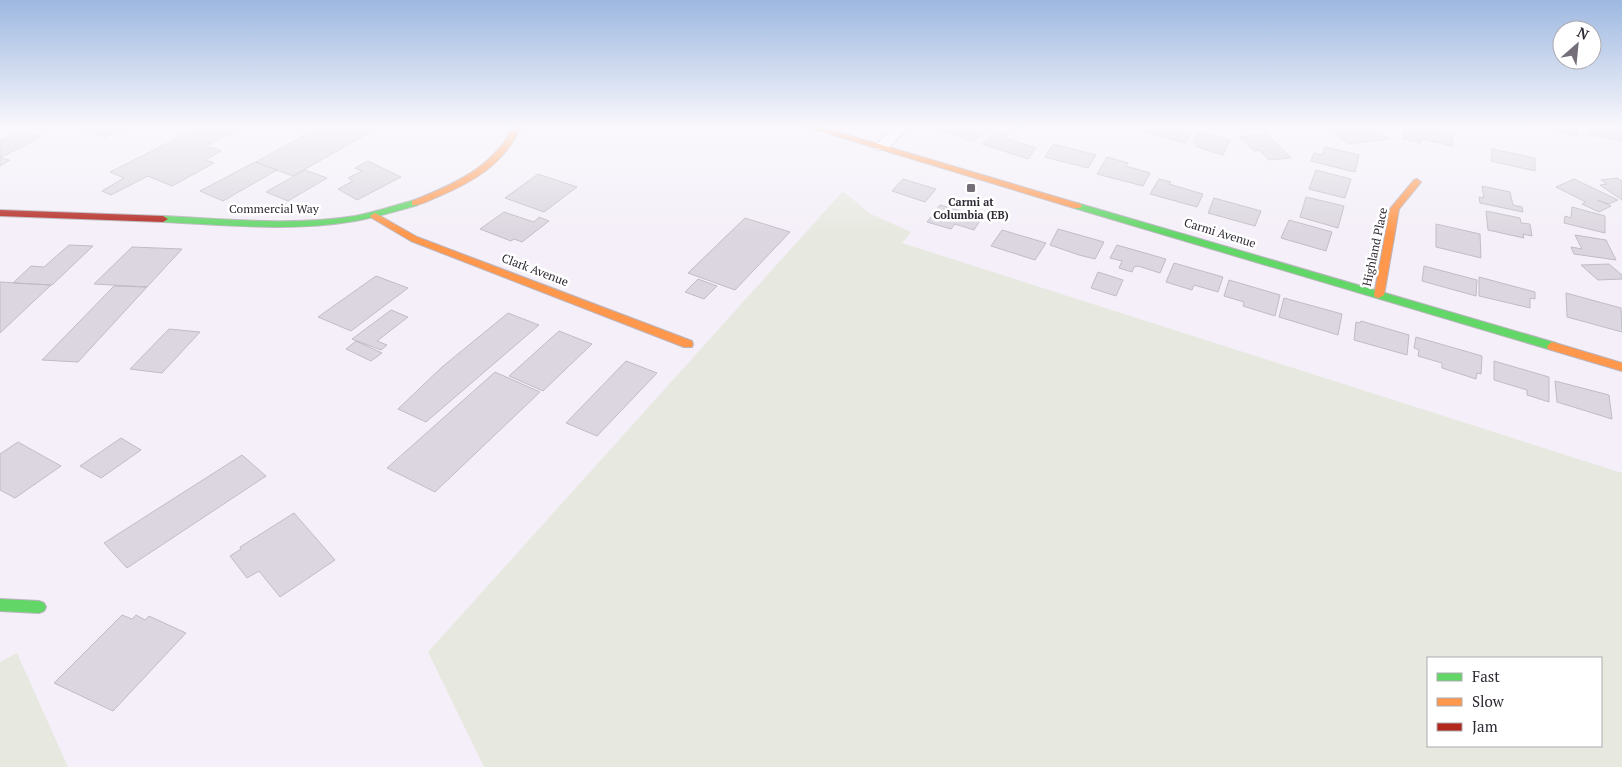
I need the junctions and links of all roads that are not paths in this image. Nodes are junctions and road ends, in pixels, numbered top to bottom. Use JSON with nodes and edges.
{"nodes":[{"id":1,"x":488,"y":163,"type":"edge"},
{"id":2,"x":935,"y":163,"type":"edge"},
{"id":3,"x":1417,"y":182,"type":"dead end"},
{"id":4,"x":0,"y":213,"type":"edge"},
{"id":5,"x":375,"y":216,"type":"junction"},
{"id":6,"x":1379,"y":295,"type":"junction"},
{"id":7,"x":688,"y":344,"type":"dead end"},
{"id":8,"x":1622,"y":366,"type":"edge"},
{"id":9,"x":0,"y":606,"type":"edge"},
{"id":10,"x":38,"y":607,"type":"dead end"}],
"edges":[{"from":1,"to":5,"type":"street","name":"Commercial Way"},
{"from":2,"to":6,"type":"street","name":"Carmi Avenue"},
{"from":3,"to":6,"type":"street","name":"Highland Place"},
{"from":4,"to":5,"type":"street","name":"Commercial Way"},
{"from":5,"to":7,"type":"street","name":"Clark Avenue"},
{"from":6,"to":8,"type":"street","name":"Carmi Avenue"},
{"from":9,"to":10,"type":"street"}]}
